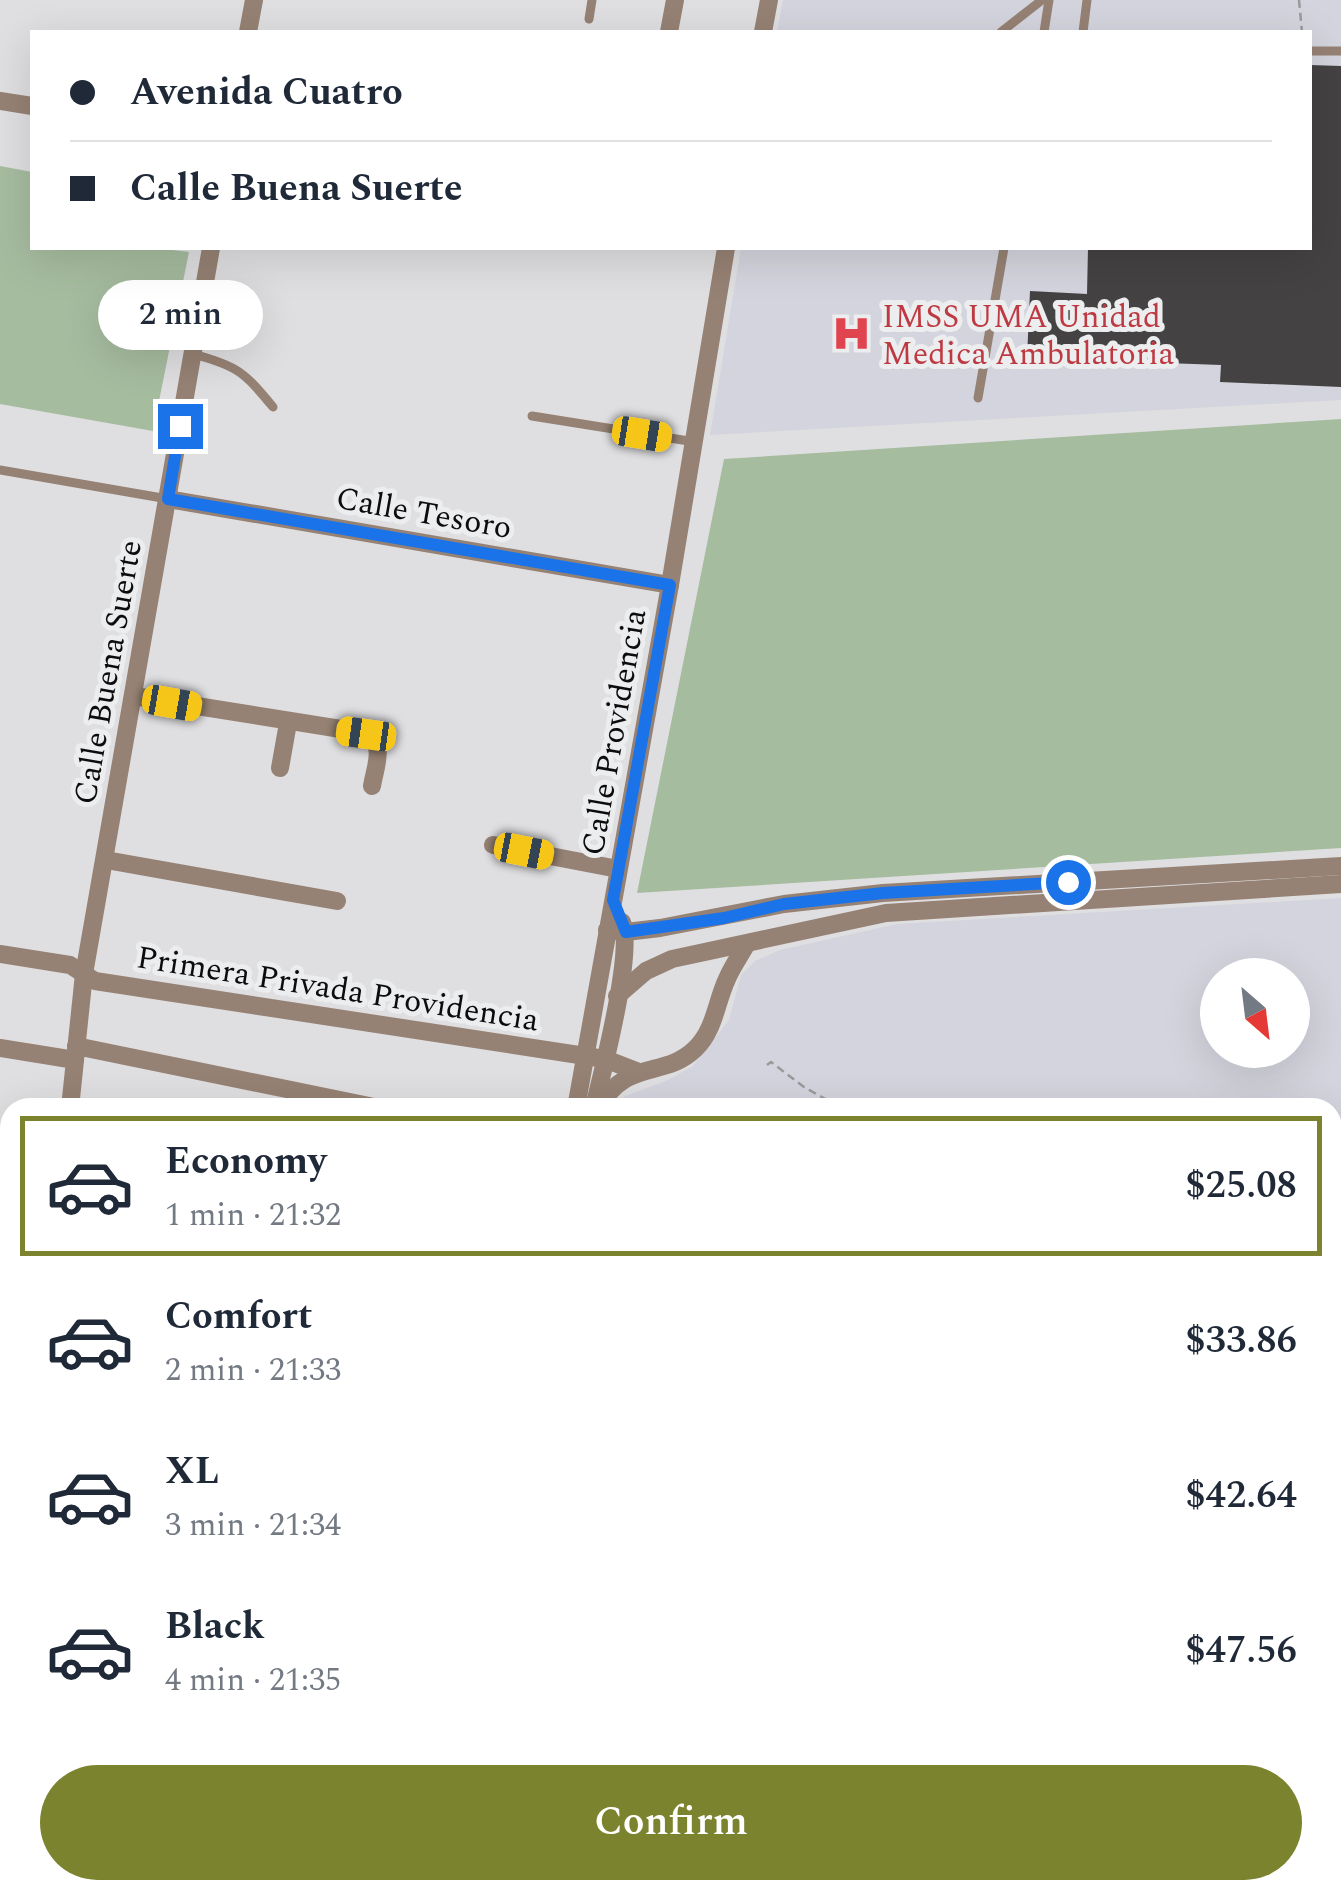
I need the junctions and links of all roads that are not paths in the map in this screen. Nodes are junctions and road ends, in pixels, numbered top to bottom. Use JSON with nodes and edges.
{"nodes":[{"id":1,"x":254,"y":0,"type":"edge"},
{"id":2,"x":592,"y":0,"type":"edge"},
{"id":3,"x":676,"y":0,"type":"edge"},
{"id":4,"x":768,"y":0,"type":"edge"},
{"id":5,"x":1046,"y":0,"type":"edge"},
{"id":6,"x":1088,"y":0,"type":"edge"},
{"id":7,"x":588,"y":19,"type":"dead end"},
{"id":8,"x":248,"y":30,"type":"edge"},
{"id":9,"x":669,"y":30,"type":"edge"},
{"id":10,"x":763,"y":30,"type":"edge"},
{"id":11,"x":1004,"y":30,"type":"edge"},
{"id":12,"x":1042,"y":30,"type":"edge"},
{"id":13,"x":1082,"y":30,"type":"edge"},
{"id":14,"x":1312,"y":51,"type":"edge"},
{"id":15,"x":1341,"y":51,"type":"edge"},
{"id":16,"x":0,"y":101,"type":"edge"},
{"id":17,"x":30,"y":106,"type":"edge"},
{"id":18,"x":210,"y":250,"type":"edge"},
{"id":19,"x":726,"y":250,"type":"edge"},
{"id":20,"x":1004,"y":250,"type":"edge"},
{"id":21,"x":193,"y":354,"type":"junction"},
{"id":22,"x":978,"y":398,"type":"dead end"},
{"id":23,"x":273,"y":408,"type":"dead end"},
{"id":24,"x":532,"y":416,"type":"dead end"},
{"id":25,"x":694,"y":442,"type":"junction"},
{"id":26,"x":0,"y":470,"type":"edge"},
{"id":27,"x":168,"y":499,"type":"junction"},
{"id":28,"x":670,"y":585,"type":"junction"},
{"id":29,"x":134,"y":696,"type":"junction"},
{"id":30,"x":288,"y":723,"type":"junction"},
{"id":31,"x":280,"y":768,"type":"dead end"},
{"id":32,"x":372,"y":786,"type":"dead end"},
{"id":33,"x":493,"y":845,"type":"dead end"},
{"id":34,"x":106,"y":860,"type":"junction"},
{"id":35,"x":1341,"y":866,"type":"edge"},
{"id":36,"x":618,"y":869,"type":"junction"},
{"id":37,"x":1217,"y":882,"type":"junction"},
{"id":38,"x":1341,"y":884,"type":"edge"},
{"id":39,"x":337,"y":901,"type":"dead end"},
{"id":40,"x":617,"y":931,"type":"junction"},
{"id":41,"x":746,"y":945,"type":"junction"},
{"id":42,"x":0,"y":954,"type":"edge"},
{"id":43,"x":84,"y":974,"type":"junction"},
{"id":44,"x":617,"y":996,"type":"junction"},
{"id":45,"x":0,"y":1048,"type":"edge"},
{"id":46,"x":76,"y":1053,"type":"junction"},
{"id":47,"x":585,"y":1057,"type":"junction"},
{"id":48,"x":605,"y":1059,"type":"junction"},
{"id":49,"x":636,"y":1072,"type":"junction"},
{"id":50,"x":71,"y":1098,"type":"edge"},
{"id":51,"x":324,"y":1098,"type":"edge"},
{"id":52,"x":578,"y":1098,"type":"edge"},
{"id":53,"x":599,"y":1098,"type":"edge"},
{"id":54,"x":604,"y":1098,"type":"edge"}],
"edges":[{"from":1,"to":8,"type":"street"},
{"from":2,"to":7,"type":"lane"},
{"from":3,"to":9,"type":"street"},
{"from":4,"to":10,"type":"street"},
{"from":5,"to":11,"type":"lane"},
{"from":5,"to":12,"type":"lane"},
{"from":6,"to":13,"type":"lane"},
{"from":14,"to":15,"type":"lane"},
{"from":16,"to":17,"type":"street"},
{"from":18,"to":21,"type":"street","name":"Calle Buena Suerte"},
{"from":19,"to":25,"type":"street","name":"Calle Providencia"},
{"from":20,"to":22,"type":"lane"},
{"from":21,"to":23,"type":"lane"},
{"from":21,"to":27,"type":"street","name":"Calle Buena Suerte"},
{"from":24,"to":25,"type":"lane"},
{"from":25,"to":28,"type":"street","name":"Calle Providencia"},
{"from":26,"to":27,"type":"lane"},
{"from":27,"to":28,"type":"street","name":"Calle Tesoro"},
{"from":27,"to":29,"type":"street","name":"Calle Buena Suerte"},
{"from":28,"to":36,"type":"street","name":"Calle Providencia"},
{"from":29,"to":30,"type":"street"},
{"from":29,"to":34,"type":"street","name":"Calle Buena Suerte"},
{"from":30,"to":31,"type":"street"},
{"from":30,"to":32,"type":"street"},
{"from":33,"to":36,"type":"street"},
{"from":34,"to":39,"type":"street"},
{"from":34,"to":43,"type":"street","name":"Calle Buena Suerte"},
{"from":35,"to":37,"type":"street"},
{"from":36,"to":40,"type":"street","name":"Calle Providencia"},
{"from":37,"to":38,"type":"street"},
{"from":37,"to":40,"type":"street"},
{"from":37,"to":41,"type":"street"},
{"from":40,"to":44,"type":"street"},
{"from":40,"to":47,"type":"street"},
{"from":41,"to":44,"type":"street"},
{"from":41,"to":49,"type":"street"},
{"from":42,"to":43,"type":"street","name":"Primera Privada Providencia"},
{"from":43,"to":46,"type":"street","name":"Calle Buena Suerte"},
{"from":43,"to":47,"type":"street","name":"Primera Privada Providencia"},
{"from":44,"to":48,"type":"street"},
{"from":45,"to":46,"type":"street"},
{"from":46,"to":50,"type":"street","name":"Calle Buena Suerte"},
{"from":46,"to":51,"type":"street"},
{"from":47,"to":48,"type":"street","name":"Primera Privada Providencia"},
{"from":47,"to":52,"type":"street"},
{"from":48,"to":49,"type":"street","name":"Primera Privada Providencia"},
{"from":48,"to":53,"type":"street"},
{"from":49,"to":54,"type":"street"}]}
